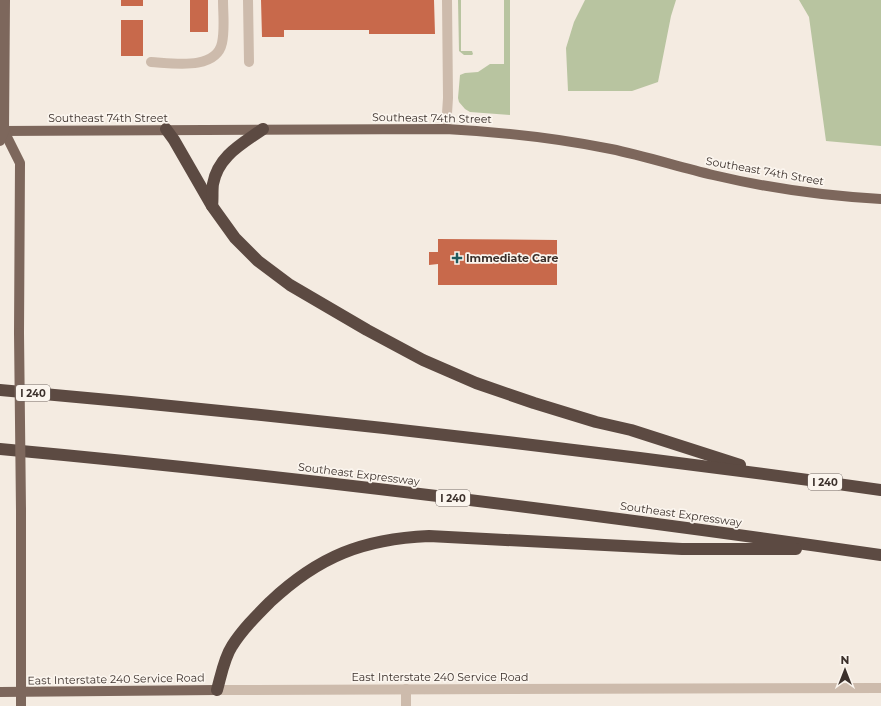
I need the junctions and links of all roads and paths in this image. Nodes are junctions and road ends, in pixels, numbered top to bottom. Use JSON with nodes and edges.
{"nodes":[{"id":1,"x":5,"y":0,"type":"edge"},
{"id":2,"x":223,"y":0,"type":"edge"},
{"id":3,"x":248,"y":0,"type":"edge"},
{"id":4,"x":448,"y":0,"type":"edge"},
{"id":5,"x":151,"y":62,"type":"dead end"},
{"id":6,"x":248,"y":62,"type":"dead end"},
{"id":7,"x":166,"y":129,"type":"junction"},
{"id":8,"x":263,"y":129,"type":"junction"},
{"id":9,"x":446,"y":129,"type":"junction"},
{"id":10,"x":2,"y":131,"type":"edge"},
{"id":11,"x":0,"y":142,"type":"edge"},
{"id":12,"x":881,"y":200,"type":"edge"},
{"id":13,"x":212,"y":206,"type":"junction"},
{"id":14,"x":0,"y":390,"type":"edge"},
{"id":15,"x":0,"y":449,"type":"edge"},
{"id":16,"x":768,"y":474,"type":"junction"},
{"id":17,"x":881,"y":490,"type":"edge"},
{"id":18,"x":841,"y":549,"type":"junction"},
{"id":19,"x":881,"y":555,"type":"edge"},
{"id":20,"x":881,"y":688,"type":"edge"},
{"id":21,"x":406,"y":689,"type":"junction"},
{"id":22,"x":217,"y":690,"type":"junction"},
{"id":23,"x":0,"y":692,"type":"edge"},
{"id":24,"x":21,"y":693,"type":"junction"},
{"id":25,"x":21,"y":706,"type":"edge"},
{"id":26,"x":406,"y":706,"type":"edge"}],
"edges":[{"from":1,"to":10,"type":"main road"},
{"from":2,"to":5,"type":"street"},
{"from":3,"to":6,"type":"street"},
{"from":4,"to":9,"type":"street"},
{"from":7,"to":8,"type":"main road","name":"Southeast 74th Street"},
{"from":7,"to":10,"type":"main road","name":"Southeast 74th Street"},
{"from":7,"to":13,"type":"highway"},
{"from":8,"to":9,"type":"main road","name":"Southeast 74th Street"},
{"from":8,"to":13,"type":"highway"},
{"from":9,"to":12,"type":"main road","name":"Southeast 74th Street"},
{"from":10,"to":11,"type":"main road"},
{"from":10,"to":24,"type":"main road","bridge":true},
{"from":13,"to":16,"type":"highway"},
{"from":14,"to":16,"type":"highway","number":"I 240"},
{"from":15,"to":18,"type":"highway","name":"Southeast Expressway","number":"I 240"},
{"from":16,"to":17,"type":"highway","number":"I 240"},
{"from":18,"to":19,"type":"highway","name":"Southeast Expressway","number":"I 240"},
{"from":18,"to":22,"type":"highway"},
{"from":20,"to":21,"type":"street","name":"East Interstate 240 Service Road"},
{"from":21,"to":22,"type":"street","name":"East Interstate 240 Service Road"},
{"from":21,"to":26,"type":"street"},
{"from":22,"to":24,"type":"main road","name":"East Interstate 240 Service Road"},
{"from":23,"to":24,"type":"main road","name":"East Interstate 240 Service Road"},
{"from":24,"to":25,"type":"main road"}]}
